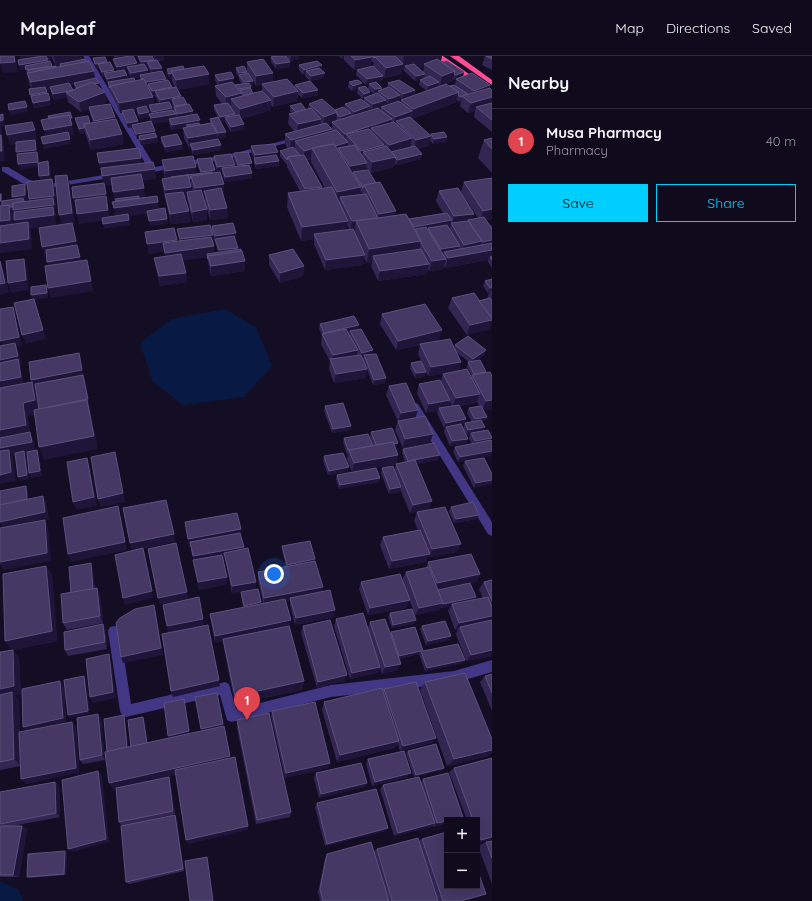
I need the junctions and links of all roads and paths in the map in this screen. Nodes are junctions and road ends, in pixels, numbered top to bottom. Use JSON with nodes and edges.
{"nodes":[{"id":1,"x":86,"y":56,"type":"edge"},
{"id":2,"x":438,"y":56,"type":"edge"},
{"id":3,"x":454,"y":56,"type":"edge"},
{"id":4,"x":492,"y":83,"type":"edge"},
{"id":5,"x":492,"y":94,"type":"edge"},
{"id":6,"x":305,"y":137,"type":"edge"},
{"id":7,"x":5,"y":169,"type":"dead end"},
{"id":8,"x":153,"y":170,"type":"junction"},
{"id":9,"x":138,"y":172,"type":"edge"},
{"id":10,"x":124,"y":174,"type":"edge"},
{"id":11,"x":415,"y":407,"type":"edge"},
{"id":12,"x":492,"y":531,"type":"edge"},
{"id":13,"x":114,"y":631,"type":"dead end"},
{"id":14,"x":492,"y":666,"type":"edge"}],
"edges":[{"from":1,"to":8,"type":"street"},
{"from":2,"to":5,"type":"highway"},
{"from":3,"to":4,"type":"highway"},
{"from":6,"to":8,"type":"street"},
{"from":7,"to":10,"type":"street"},
{"from":8,"to":9,"type":"street"},
{"from":11,"to":12,"type":"street"},
{"from":13,"to":14,"type":"street"}]}
